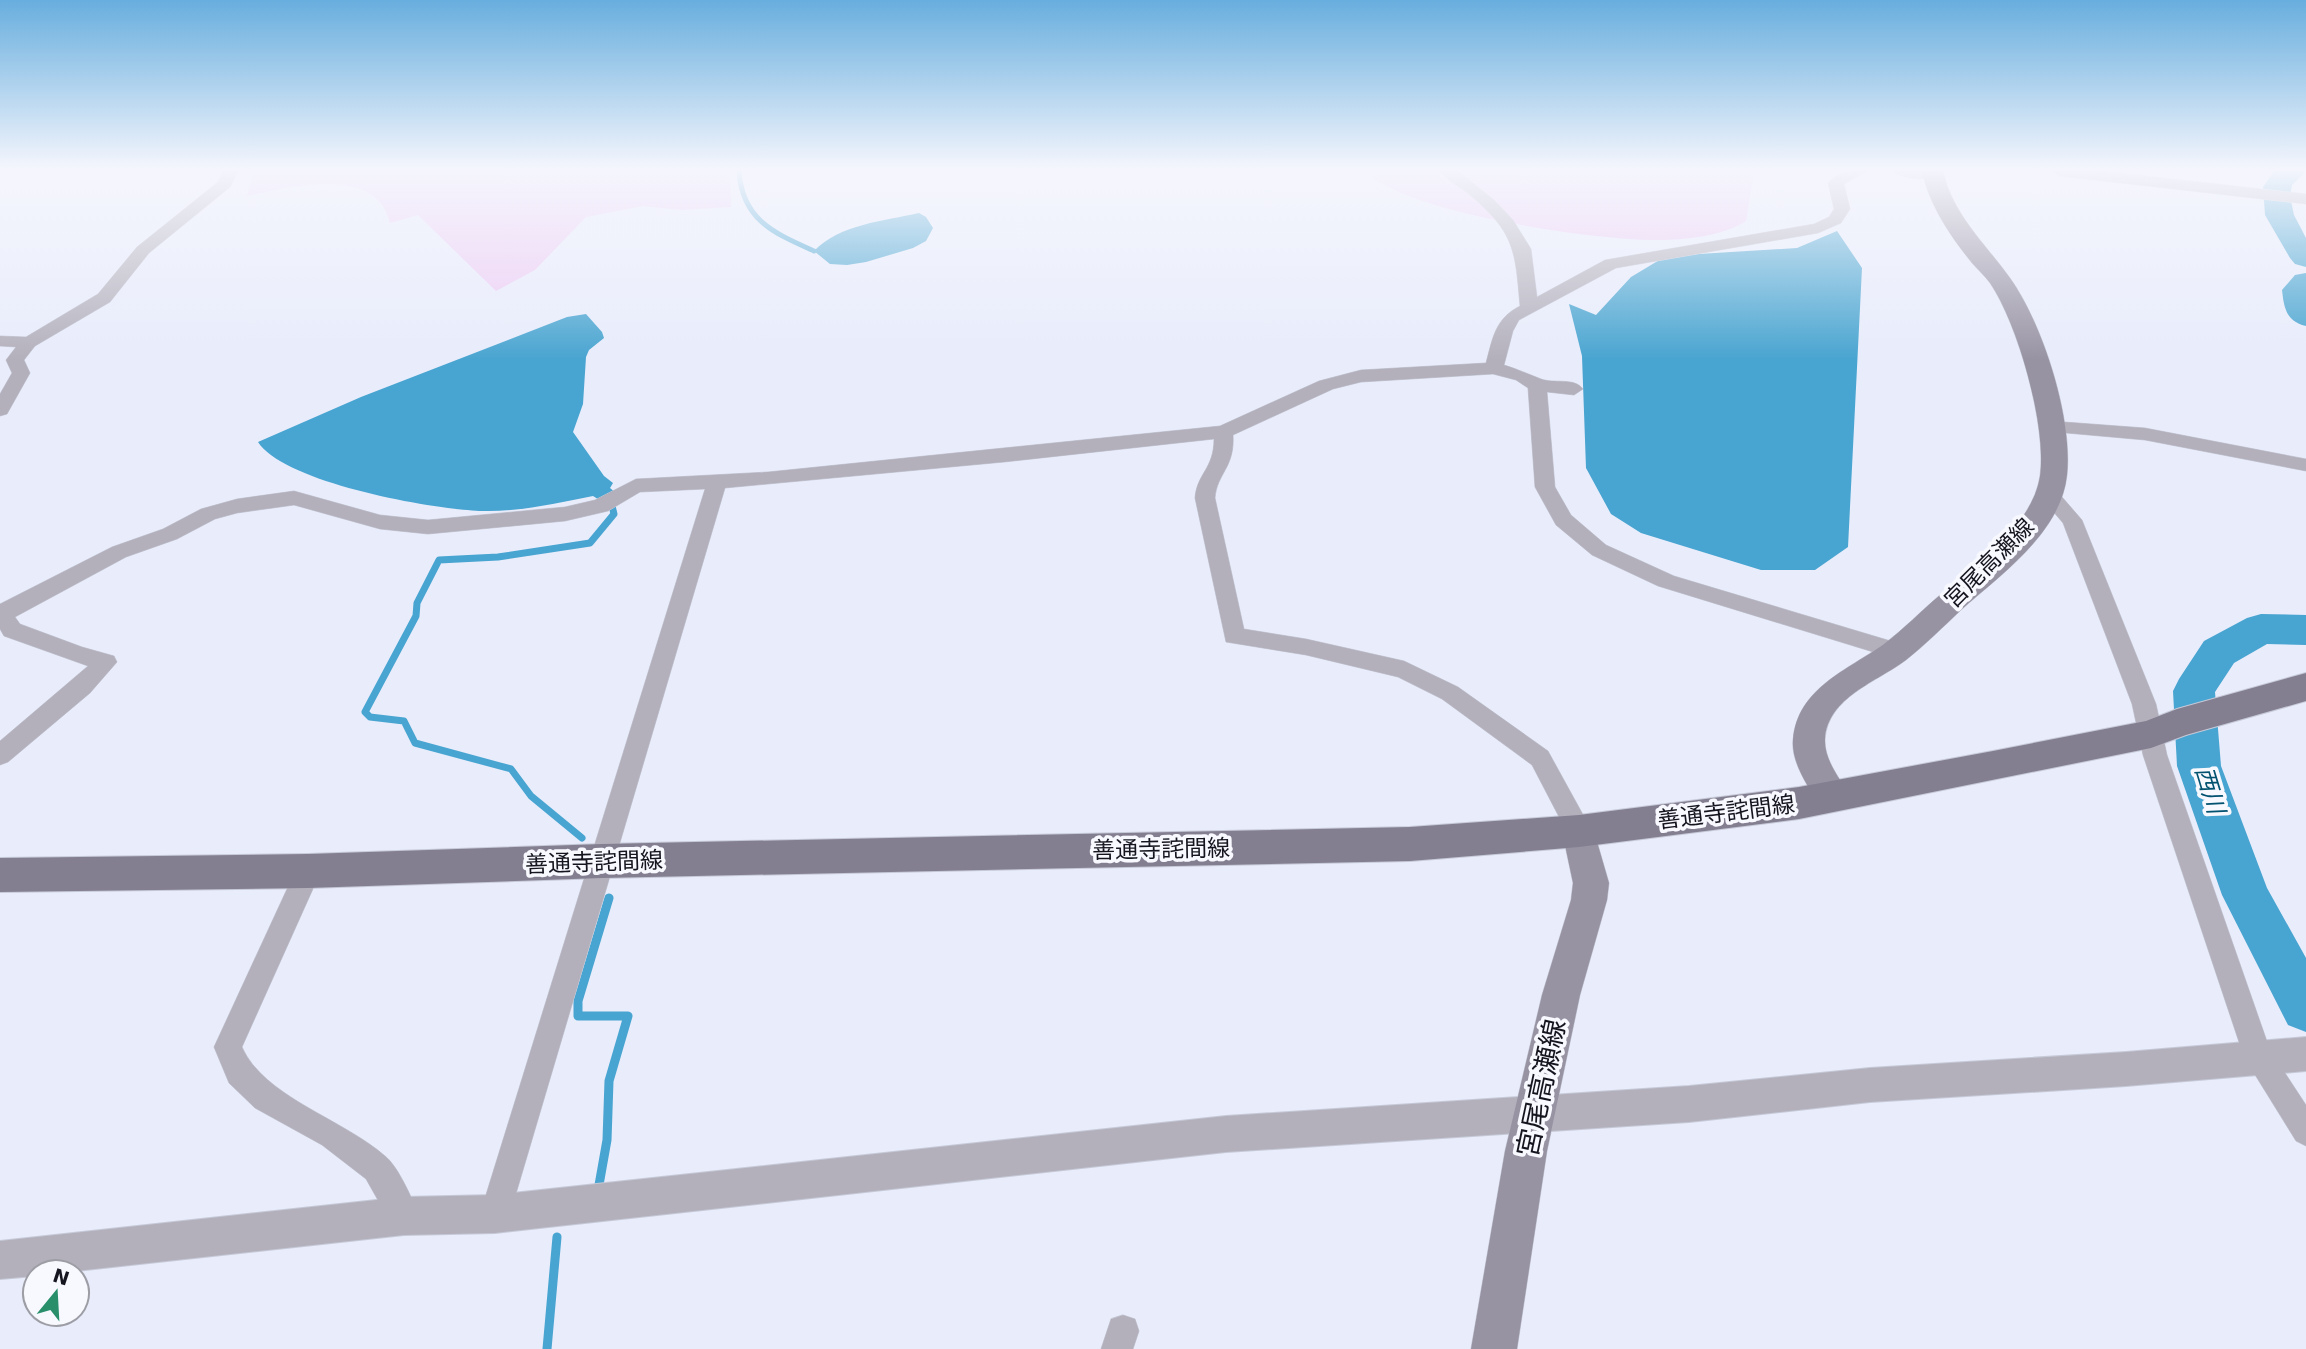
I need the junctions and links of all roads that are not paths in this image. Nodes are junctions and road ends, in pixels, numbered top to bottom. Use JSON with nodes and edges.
{"nodes":[{"id":1,"x":163,"y":234,"type":"edge"},
{"id":2,"x":1514,"y":234,"type":"edge"},
{"id":3,"x":1784,"y":234,"type":"edge"},
{"id":4,"x":1965,"y":234,"type":"edge"},
{"id":5,"x":1529,"y":308,"type":"junction"},
{"id":6,"x":0,"y":341,"type":"edge"},
{"id":7,"x":29,"y":342,"type":"junction"},
{"id":8,"x":1494,"y":369,"type":"junction"},
{"id":9,"x":1536,"y":385,"type":"junction"},
{"id":10,"x":1574,"y":389,"type":"dead end"},
{"id":11,"x":0,"y":410,"type":"edge"},
{"id":12,"x":2051,"y":427,"type":"junction"},
{"id":13,"x":1223,"y":432,"type":"junction"},
{"id":14,"x":2306,"y":464,"type":"edge"},
{"id":15,"x":716,"y":481,"type":"junction"},
{"id":16,"x":2049,"y":495,"type":"junction"},
{"id":17,"x":1,"y":613,"type":"edge"},
{"id":18,"x":1896,"y":652,"type":"junction"},
{"id":19,"x":2306,"y":687,"type":"edge"},
{"id":20,"x":2151,"y":734,"type":"junction"},
{"id":21,"x":0,"y":755,"type":"edge"},
{"id":22,"x":1833,"y":797,"type":"junction"},
{"id":23,"x":1579,"y":831,"type":"junction"},
{"id":24,"x":602,"y":861,"type":"junction"},
{"id":25,"x":308,"y":871,"type":"junction"},
{"id":26,"x":0,"y":875,"type":"edge"},
{"id":27,"x":2306,"y":1054,"type":"edge"},
{"id":28,"x":2258,"y":1057,"type":"junction"},
{"id":29,"x":1535,"y":1113,"type":"junction"},
{"id":30,"x":2306,"y":1131,"type":"edge"},
{"id":31,"x":495,"y":1214,"type":"junction"},
{"id":32,"x":404,"y":1216,"type":"junction"},
{"id":33,"x":0,"y":1260,"type":"edge"},
{"id":34,"x":1494,"y":1349,"type":"edge"}],
"edges":[{"from":1,"to":7,"type":"street"},
{"from":2,"to":5,"type":"street"},
{"from":3,"to":5,"type":"street"},
{"from":4,"to":12,"type":"main road","name":"宮尾高瀬線"},
{"from":5,"to":8,"type":"street"},
{"from":6,"to":7,"type":"street"},
{"from":7,"to":11,"type":"street"},
{"from":8,"to":9,"type":"street"},
{"from":8,"to":13,"type":"street"},
{"from":9,"to":10,"type":"street"},
{"from":9,"to":18,"type":"street"},
{"from":12,"to":14,"type":"street"},
{"from":12,"to":16,"type":"main road","name":"宮尾高瀬線"},
{"from":13,"to":15,"type":"street"},
{"from":13,"to":23,"type":"street"},
{"from":15,"to":17,"type":"street"},
{"from":15,"to":24,"type":"street"},
{"from":16,"to":18,"type":"main road","name":"宮尾高瀬線"},
{"from":16,"to":20,"type":"street"},
{"from":17,"to":21,"type":"street"},
{"from":18,"to":22,"type":"main road","name":"宮尾高瀬線"},
{"from":19,"to":20,"type":"main road","name":"善通寺詫間線"},
{"from":20,"to":22,"type":"main road","name":"善通寺詫間線"},
{"from":20,"to":28,"type":"street"},
{"from":22,"to":23,"type":"main road","name":"善通寺詫間線"},
{"from":23,"to":24,"type":"main road","name":"善通寺詫間線"},
{"from":23,"to":29,"type":"main road","name":"宮尾高瀬線"},
{"from":24,"to":25,"type":"main road","name":"善通寺詫間線"},
{"from":24,"to":31,"type":"street"},
{"from":25,"to":26,"type":"main road","name":"善通寺詫間線"},
{"from":25,"to":32,"type":"street"},
{"from":27,"to":28,"type":"street"},
{"from":28,"to":29,"type":"street"},
{"from":28,"to":30,"type":"street"},
{"from":29,"to":31,"type":"street"},
{"from":29,"to":34,"type":"main road","name":"宮尾高瀬線"},
{"from":31,"to":32,"type":"street"},
{"from":32,"to":33,"type":"street"}]}
